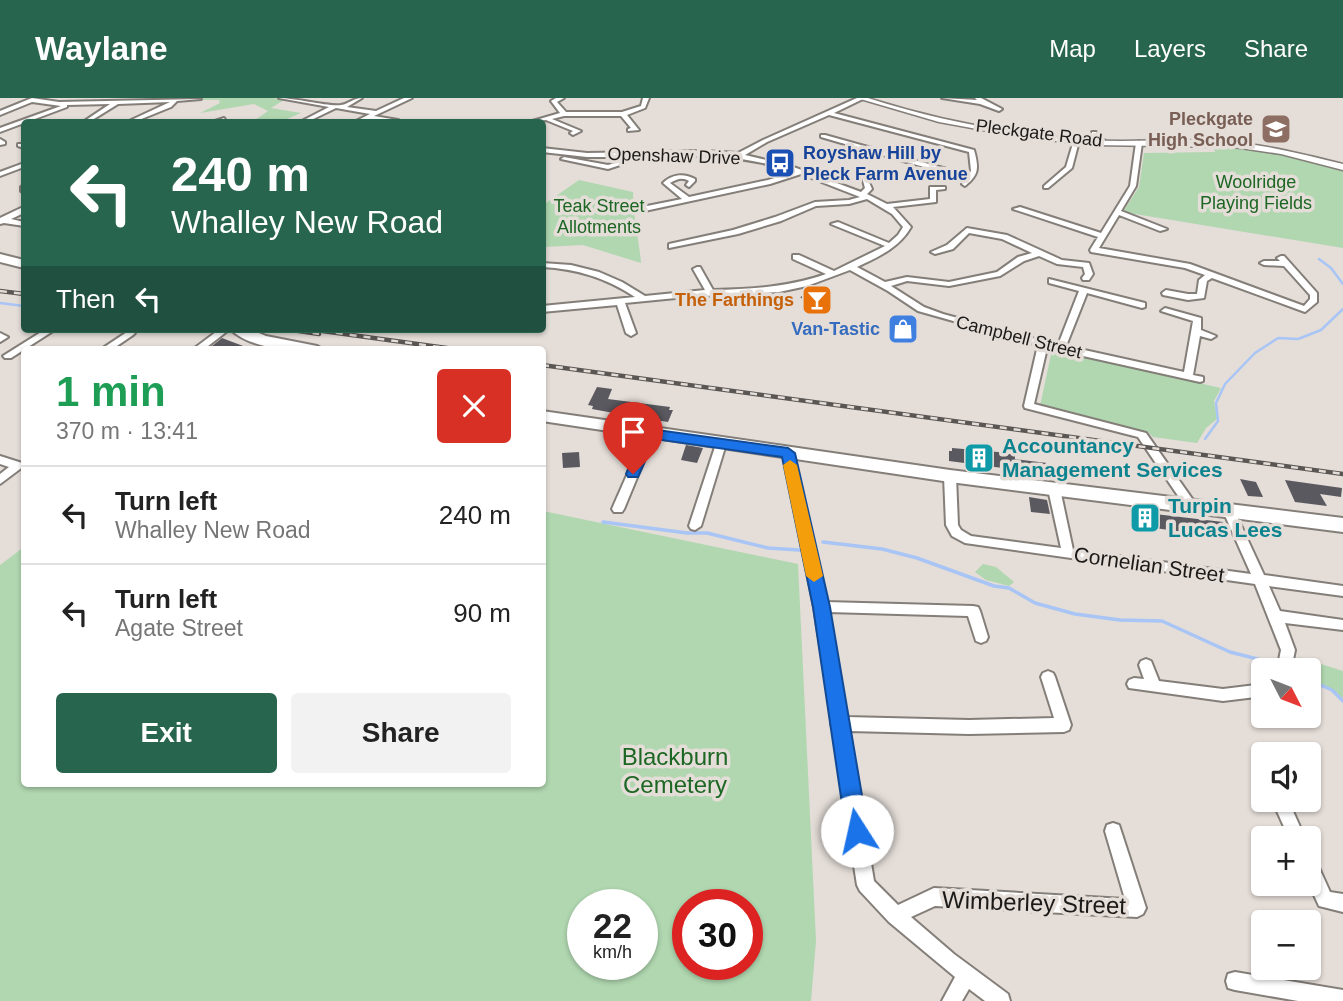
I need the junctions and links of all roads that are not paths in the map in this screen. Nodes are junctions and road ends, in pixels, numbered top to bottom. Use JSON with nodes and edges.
{"nodes":[{"id":1,"x":282,"y":98,"type":"edge"},
{"id":2,"x":359,"y":98,"type":"edge"},
{"id":3,"x":409,"y":98,"type":"edge"},
{"id":4,"x":561,"y":98,"type":"edge"},
{"id":5,"x":646,"y":98,"type":"edge"},
{"id":6,"x":861,"y":98,"type":"edge"},
{"id":7,"x":945,"y":98,"type":"edge"},
{"id":8,"x":34,"y":99,"type":"edge"},
{"id":9,"x":166,"y":99,"type":"edge"},
{"id":10,"x":198,"y":99,"type":"edge"},
{"id":11,"x":175,"y":100,"type":"junction"},
{"id":12,"x":980,"y":100,"type":"edge"},
{"id":13,"x":117,"y":102,"type":"junction"},
{"id":14,"x":5,"y":103,"type":"dead end"},
{"id":15,"x":67,"y":104,"type":"junction"},
{"id":16,"x":18,"y":106,"type":"junction"},
{"id":17,"x":339,"y":106,"type":"junction"},
{"id":18,"x":999,"y":109,"type":"dead end"},
{"id":19,"x":0,"y":113,"type":"edge"},
{"id":20,"x":376,"y":113,"type":"junction"},
{"id":21,"x":828,"y":113,"type":"junction"},
{"id":22,"x":564,"y":114,"type":"junction"},
{"id":23,"x":624,"y":114,"type":"junction"},
{"id":24,"x":368,"y":117,"type":"junction"},
{"id":25,"x":545,"y":118,"type":"junction"},
{"id":26,"x":28,"y":119,"type":"edge"},
{"id":27,"x":91,"y":119,"type":"edge"},
{"id":28,"x":137,"y":119,"type":"edge"},
{"id":29,"x":310,"y":119,"type":"edge"},
{"id":30,"x":364,"y":119,"type":"edge"},
{"id":31,"x":380,"y":119,"type":"edge"},
{"id":32,"x":542,"y":119,"type":"edge"},
{"id":33,"x":21,"y":122,"type":"edge"},
{"id":34,"x":2,"y":129,"type":"edge"},
{"id":35,"x":630,"y":130,"type":"dead end"},
{"id":36,"x":789,"y":130,"type":"junction"},
{"id":37,"x":21,"y":132,"type":"edge"},
{"id":38,"x":573,"y":133,"type":"dead end"},
{"id":39,"x":1094,"y":133,"type":"dead end"},
{"id":40,"x":804,"y":134,"type":"dead end"},
{"id":41,"x":823,"y":136,"type":"dead end"},
{"id":42,"x":1076,"y":141,"type":"junction"},
{"id":43,"x":1103,"y":142,"type":"junction"},
{"id":44,"x":1139,"y":143,"type":"junction"},
{"id":45,"x":546,"y":151,"type":"edge"},
{"id":46,"x":560,"y":153,"type":"junction"},
{"id":47,"x":619,"y":154,"type":"junction"},
{"id":48,"x":738,"y":156,"type":"junction"},
{"id":49,"x":21,"y":166,"type":"edge"},
{"id":50,"x":814,"y":167,"type":"dead end"},
{"id":51,"x":1343,"y":167,"type":"edge"},
{"id":52,"x":802,"y":173,"type":"junction"},
{"id":53,"x":0,"y":174,"type":"edge"},
{"id":54,"x":874,"y":178,"type":"dead end"},
{"id":55,"x":690,"y":185,"type":"dead end"},
{"id":56,"x":1046,"y":187,"type":"dead end"},
{"id":57,"x":943,"y":188,"type":"dead end"},
{"id":58,"x":865,"y":196,"type":"junction"},
{"id":59,"x":687,"y":199,"type":"junction"},
{"id":60,"x":886,"y":206,"type":"junction"},
{"id":61,"x":1017,"y":209,"type":"dead end"},
{"id":62,"x":640,"y":210,"type":"dead end"},
{"id":63,"x":21,"y":212,"type":"edge"},
{"id":64,"x":1117,"y":212,"type":"junction"},
{"id":65,"x":1,"y":220,"type":"edge"},
{"id":66,"x":21,"y":223,"type":"edge"},
{"id":67,"x":957,"y":224,"type":"dead end"},
{"id":68,"x":835,"y":225,"type":"dead end"},
{"id":69,"x":1163,"y":229,"type":"dead end"},
{"id":70,"x":848,"y":230,"type":"junction"},
{"id":71,"x":967,"y":230,"type":"junction"},
{"id":72,"x":837,"y":235,"type":"dead end"},
{"id":73,"x":1102,"y":236,"type":"junction"},
{"id":74,"x":672,"y":246,"type":"dead end"},
{"id":75,"x":891,"y":246,"type":"junction"},
{"id":76,"x":1167,"y":251,"type":"dead end"},
{"id":77,"x":935,"y":252,"type":"dead end"},
{"id":78,"x":1039,"y":253,"type":"junction"},
{"id":79,"x":796,"y":257,"type":"dead end"},
{"id":80,"x":0,"y":258,"type":"edge"},
{"id":81,"x":1169,"y":262,"type":"junction"},
{"id":82,"x":21,"y":263,"type":"edge"},
{"id":83,"x":1264,"y":263,"type":"dead end"},
{"id":84,"x":546,"y":265,"type":"edge"},
{"id":85,"x":849,"y":267,"type":"junction"},
{"id":86,"x":696,"y":269,"type":"dead end"},
{"id":87,"x":831,"y":273,"type":"junction"},
{"id":88,"x":1211,"y":275,"type":"junction"},
{"id":89,"x":1086,"y":278,"type":"dead end"},
{"id":90,"x":1052,"y":281,"type":"dead end"},
{"id":91,"x":883,"y":285,"type":"junction"},
{"id":92,"x":1084,"y":289,"type":"junction"},
{"id":93,"x":711,"y":293,"type":"junction"},
{"id":94,"x":1166,"y":293,"type":"dead end"},
{"id":95,"x":644,"y":299,"type":"junction"},
{"id":96,"x":620,"y":302,"type":"junction"},
{"id":97,"x":1142,"y":304,"type":"dead end"},
{"id":98,"x":546,"y":309,"type":"edge"},
{"id":99,"x":1165,"y":311,"type":"dead end"},
{"id":100,"x":1196,"y":332,"type":"junction"},
{"id":101,"x":45,"y":333,"type":"edge"},
{"id":102,"x":130,"y":333,"type":"dead end"},
{"id":103,"x":220,"y":333,"type":"edge"},
{"id":104,"x":245,"y":333,"type":"edge"},
{"id":105,"x":632,"y":333,"type":"dead end"},
{"id":106,"x":1211,"y":336,"type":"dead end"},
{"id":107,"x":1043,"y":344,"type":"junction"},
{"id":108,"x":111,"y":346,"type":"edge"},
{"id":109,"x":203,"y":346,"type":"edge"},
{"id":110,"x":293,"y":346,"type":"edge"},
{"id":111,"x":1061,"y":348,"type":"junction"},
{"id":112,"x":4,"y":355,"type":"edge"},
{"id":113,"x":21,"y":359,"type":"edge"},
{"id":114,"x":1188,"y":376,"type":"junction"},
{"id":115,"x":1200,"y":379,"type":"dead end"},
{"id":116,"x":546,"y":417,"type":"edge"},
{"id":117,"x":650,"y":434,"type":"junction"},
{"id":118,"x":721,"y":444,"type":"junction"},
{"id":119,"x":788,"y":453,"type":"junction"},
{"id":120,"x":0,"y":460,"type":"edge"},
{"id":121,"x":950,"y":476,"type":"junction"},
{"id":122,"x":0,"y":480,"type":"edge"},
{"id":123,"x":1054,"y":489,"type":"junction"},
{"id":124,"x":1191,"y":506,"type":"junction"},
{"id":125,"x":618,"y":509,"type":"dead end"},
{"id":126,"x":1229,"y":511,"type":"junction"},
{"id":127,"x":1343,"y":525,"type":"edge"},
{"id":128,"x":695,"y":526,"type":"dead end"},
{"id":129,"x":1068,"y":553,"type":"junction"},
{"id":130,"x":1261,"y":581,"type":"junction"},
{"id":131,"x":1343,"y":592,"type":"edge"},
{"id":132,"x":821,"y":607,"type":"junction"},
{"id":133,"x":1276,"y":616,"type":"junction"},
{"id":134,"x":1343,"y":625,"type":"edge"},
{"id":135,"x":981,"y":637,"type":"dead end"},
{"id":136,"x":1286,"y":658,"type":"edge"},
{"id":137,"x":1146,"y":665,"type":"dead end"},
{"id":138,"x":1048,"y":677,"type":"dead end"},
{"id":139,"x":1134,"y":684,"type":"dead end"},
{"id":140,"x":1154,"y":687,"type":"junction"},
{"id":141,"x":1251,"y":692,"type":"edge"},
{"id":142,"x":838,"y":724,"type":"junction"},
{"id":143,"x":1113,"y":831,"type":"dead end"},
{"id":144,"x":1321,"y":891,"type":"edge"},
{"id":145,"x":1343,"y":903,"type":"edge"},
{"id":146,"x":895,"y":916,"type":"junction"},
{"id":147,"x":966,"y":976,"type":"junction"},
{"id":148,"x":1235,"y":981,"type":"dead end"},
{"id":149,"x":1343,"y":999,"type":"edge"},
{"id":150,"x":951,"y":1001,"type":"edge"},
{"id":151,"x":1001,"y":1001,"type":"edge"}],
"edges":[{"from":1,"to":17,"type":"street"},
{"from":2,"to":17,"type":"street"},
{"from":3,"to":20,"type":"street"},
{"from":4,"to":22,"type":"street"},
{"from":5,"to":23,"type":"street"},
{"from":6,"to":21,"type":"street"},
{"from":6,"to":42,"type":"main road","name":"Pleckgate Road"},
{"from":7,"to":12,"type":"street"},
{"from":8,"to":15,"type":"street"},
{"from":8,"to":16,"type":"street"},
{"from":9,"to":11,"type":"street"},
{"from":9,"to":13,"type":"street"},
{"from":10,"to":11,"type":"street"},
{"from":11,"to":28,"type":"street"},
{"from":12,"to":18,"type":"street"},
{"from":13,"to":15,"type":"street"},
{"from":13,"to":27,"type":"street"},
{"from":14,"to":16,"type":"street"},
{"from":15,"to":26,"type":"street"},
{"from":16,"to":19,"type":"street"},
{"from":17,"to":20,"type":"street"},
{"from":17,"to":29,"type":"street"},
{"from":20,"to":24,"type":"street"},
{"from":21,"to":36,"type":"street"},
{"from":21,"to":41,"type":"street"},
{"from":22,"to":23,"type":"street"},
{"from":22,"to":25,"type":"street"},
{"from":23,"to":35,"type":"street"},
{"from":24,"to":30,"type":"street"},
{"from":24,"to":31,"type":"street"},
{"from":25,"to":32,"type":"street"},
{"from":25,"to":38,"type":"street"},
{"from":33,"to":34,"type":"street"},
{"from":34,"to":37,"type":"street"},
{"from":36,"to":40,"type":"street"},
{"from":36,"to":48,"type":"street"},
{"from":39,"to":43,"type":"street"},
{"from":42,"to":43,"type":"main road","name":"Pleckgate Road"},
{"from":42,"to":56,"type":"street"},
{"from":43,"to":44,"type":"main road","name":"Pleckgate Road"},
{"from":44,"to":51,"type":"main road","name":"Pleckgate Road"},
{"from":44,"to":64,"type":"street"},
{"from":45,"to":46,"type":"street","name":"Openshaw Drive"},
{"from":46,"to":47,"type":"street","name":"Openshaw Drive"},
{"from":46,"to":47,"type":"street"},
{"from":47,"to":48,"type":"street","name":"Openshaw Drive"},
{"from":48,"to":52,"type":"street","name":"Openshaw Drive"},
{"from":49,"to":53,"type":"street"},
{"from":50,"to":52,"type":"street"},
{"from":52,"to":58,"type":"street","name":"Openshaw Drive"},
{"from":52,"to":59,"type":"street"},
{"from":54,"to":58,"type":"street"},
{"from":55,"to":59,"type":"street"},
{"from":57,"to":60,"type":"street"},
{"from":58,"to":60,"type":"street","name":"Openshaw Drive"},
{"from":58,"to":74,"type":"street"},
{"from":59,"to":62,"type":"street"},
{"from":60,"to":75,"type":"street","name":"Openshaw Drive"},
{"from":61,"to":73,"type":"street"},
{"from":63,"to":65,"type":"street"},
{"from":64,"to":69,"type":"street"},
{"from":64,"to":73,"type":"street"},
{"from":65,"to":66,"type":"street"},
{"from":67,"to":71,"type":"street"},
{"from":68,"to":70,"type":"street"},
{"from":70,"to":72,"type":"street"},
{"from":70,"to":75,"type":"street"},
{"from":71,"to":77,"type":"street"},
{"from":71,"to":78,"type":"street"},
{"from":73,"to":81,"type":"street"},
{"from":75,"to":85,"type":"street"},
{"from":76,"to":81,"type":"street"},
{"from":78,"to":89,"type":"street"},
{"from":78,"to":91,"type":"street"},
{"from":79,"to":87,"type":"street"},
{"from":80,"to":82,"type":"highway"},
{"from":81,"to":88,"type":"street"},
{"from":83,"to":88,"type":"street"},
{"from":84,"to":95,"type":"street"},
{"from":85,"to":87,"type":"street"},
{"from":85,"to":91,"type":"street","name":"Campbell Street"},
{"from":86,"to":93,"type":"street"},
{"from":87,"to":93,"type":"street"},
{"from":88,"to":94,"type":"street"},
{"from":90,"to":92,"type":"street"},
{"from":91,"to":107,"type":"street","name":"Campbell Street"},
{"from":92,"to":97,"type":"street"},
{"from":92,"to":111,"type":"street"},
{"from":93,"to":95,"type":"street"},
{"from":95,"to":96,"type":"street"},
{"from":96,"to":98,"type":"street"},
{"from":96,"to":105,"type":"street"},
{"from":99,"to":100,"type":"street"},
{"from":100,"to":106,"type":"street"},
{"from":100,"to":114,"type":"street"},
{"from":101,"to":112,"type":"street"},
{"from":102,"to":108,"type":"street"},
{"from":103,"to":109,"type":"street"},
{"from":104,"to":110,"type":"highway"},
{"from":107,"to":111,"type":"street","name":"Campbell Street"},
{"from":107,"to":124,"type":"street"},
{"from":111,"to":114,"type":"street","name":"Campbell Street"},
{"from":112,"to":113,"type":"street"},
{"from":114,"to":115,"type":"street","name":"Campbell Street"},
{"from":116,"to":117,"type":"highway"},
{"from":117,"to":118,"type":"highway"},
{"from":117,"to":125,"type":"street"},
{"from":118,"to":119,"type":"highway"},
{"from":118,"to":128,"type":"street"},
{"from":119,"to":121,"type":"highway"},
{"from":119,"to":132,"type":"street"},
{"from":120,"to":122,"type":"street"},
{"from":121,"to":123,"type":"highway"},
{"from":121,"to":129,"type":"street","name":"Cornelian Street"},
{"from":123,"to":124,"type":"highway"},
{"from":123,"to":129,"type":"street"},
{"from":124,"to":126,"type":"highway"},
{"from":126,"to":127,"type":"highway"},
{"from":126,"to":130,"type":"street"},
{"from":129,"to":130,"type":"street","name":"Cornelian Street"},
{"from":130,"to":131,"type":"street","name":"Cornelian Street"},
{"from":130,"to":133,"type":"street"},
{"from":132,"to":135,"type":"street"},
{"from":132,"to":142,"type":"street"},
{"from":133,"to":134,"type":"street"},
{"from":133,"to":136,"type":"street"},
{"from":137,"to":140,"type":"street"},
{"from":138,"to":142,"type":"street"},
{"from":139,"to":140,"type":"street"},
{"from":140,"to":141,"type":"street"},
{"from":142,"to":146,"type":"street"},
{"from":143,"to":146,"type":"street","name":"Wimberley Street"},
{"from":144,"to":145,"type":"street"},
{"from":146,"to":147,"type":"street"},
{"from":147,"to":150,"type":"street"},
{"from":147,"to":151,"type":"street"},
{"from":148,"to":149,"type":"street"}]}
